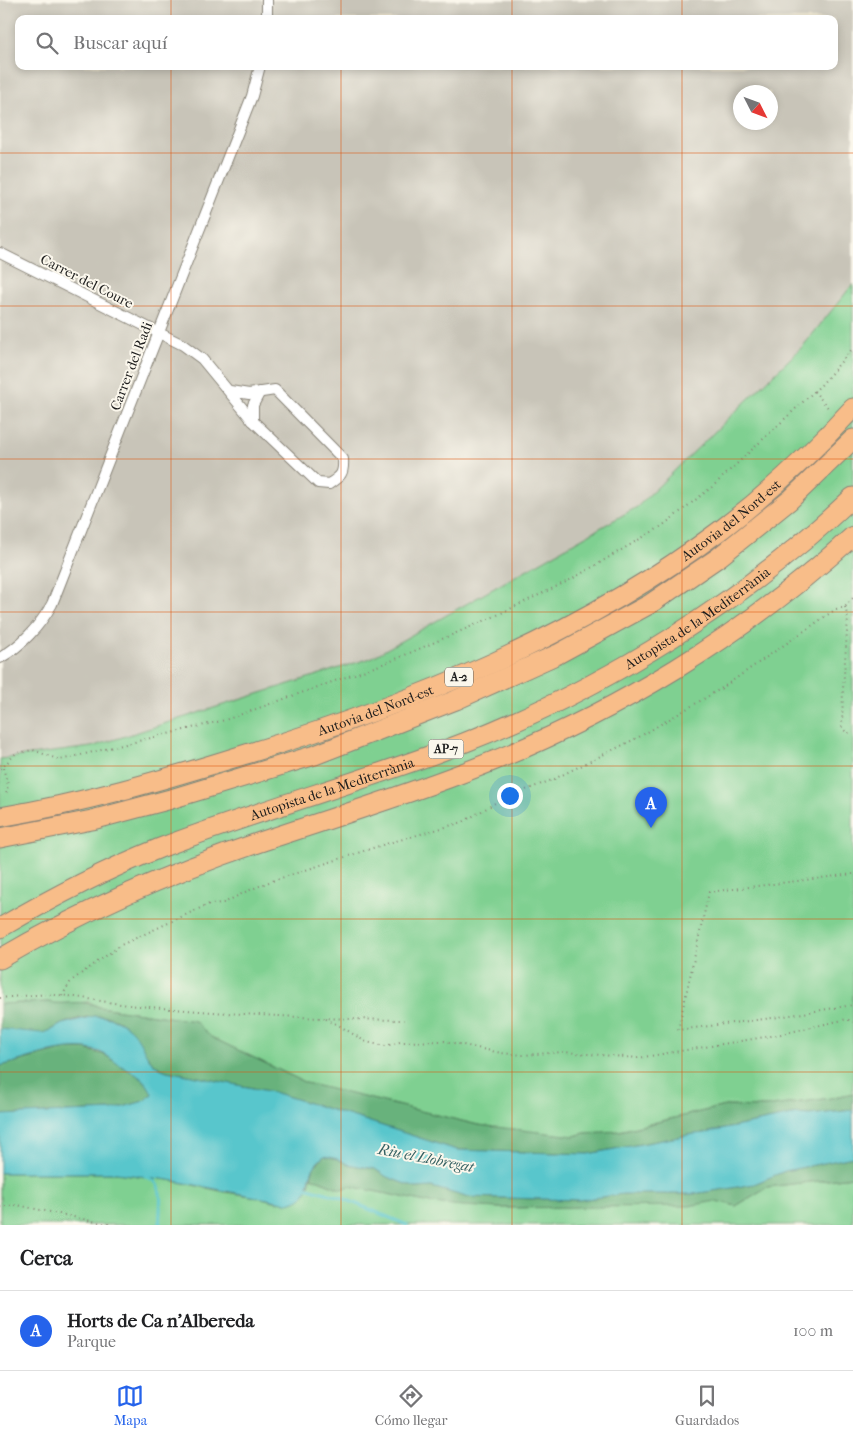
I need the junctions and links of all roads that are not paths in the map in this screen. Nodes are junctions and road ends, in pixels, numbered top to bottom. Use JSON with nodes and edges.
{"nodes":[{"id":1,"x":267,"y":0,"type":"edge"},
{"id":2,"x":266,"y":15,"type":"edge"},
{"id":3,"x":259,"y":70,"type":"edge"},
{"id":4,"x":0,"y":253,"type":"edge"},
{"id":5,"x":159,"y":332,"type":"junction"},
{"id":6,"x":230,"y":390,"type":"junction"},
{"id":7,"x":260,"y":392,"type":"junction"},
{"id":8,"x":853,"y":408,"type":"edge"},
{"id":9,"x":253,"y":420,"type":"junction"},
{"id":10,"x":853,"y":439,"type":"edge"},
{"id":11,"x":853,"y":498,"type":"edge"},
{"id":12,"x":853,"y":536,"type":"edge"},
{"id":13,"x":0,"y":658,"type":"edge"},
{"id":14,"x":0,"y":817,"type":"edge"},
{"id":15,"x":0,"y":838,"type":"edge"},
{"id":16,"x":0,"y":928,"type":"edge"},
{"id":17,"x":1,"y":958,"type":"edge"}],
"edges":[{"from":1,"to":2,"type":"street"},
{"from":3,"to":5,"type":"street","name":"Carrer del Radi"},
{"from":4,"to":5,"type":"street","name":"Carrer del Coure"},
{"from":5,"to":6,"type":"street","name":"Carrer del Coure"},
{"from":5,"to":13,"type":"street","name":"Carrer del Radi"},
{"from":6,"to":7,"type":"street","name":"Carrer del Coure"},
{"from":6,"to":9,"type":"street","name":"Carrer del Coure"},
{"from":7,"to":9,"type":"street"},
{"from":7,"to":9,"type":"street","name":"Carrer del Coure"},
{"from":8,"to":14,"type":"highway","name":"Autovia del Nord-est","number":"A-2"},
{"from":10,"to":15,"type":"highway","name":"Autovia del Nord-est","number":"A-2"},
{"from":11,"to":16,"type":"highway","name":"Autopista de la Mediterrània","number":"AP-7"},
{"from":12,"to":17,"type":"highway","name":"Autopista de la Mediterrània","number":"AP-7"}]}
